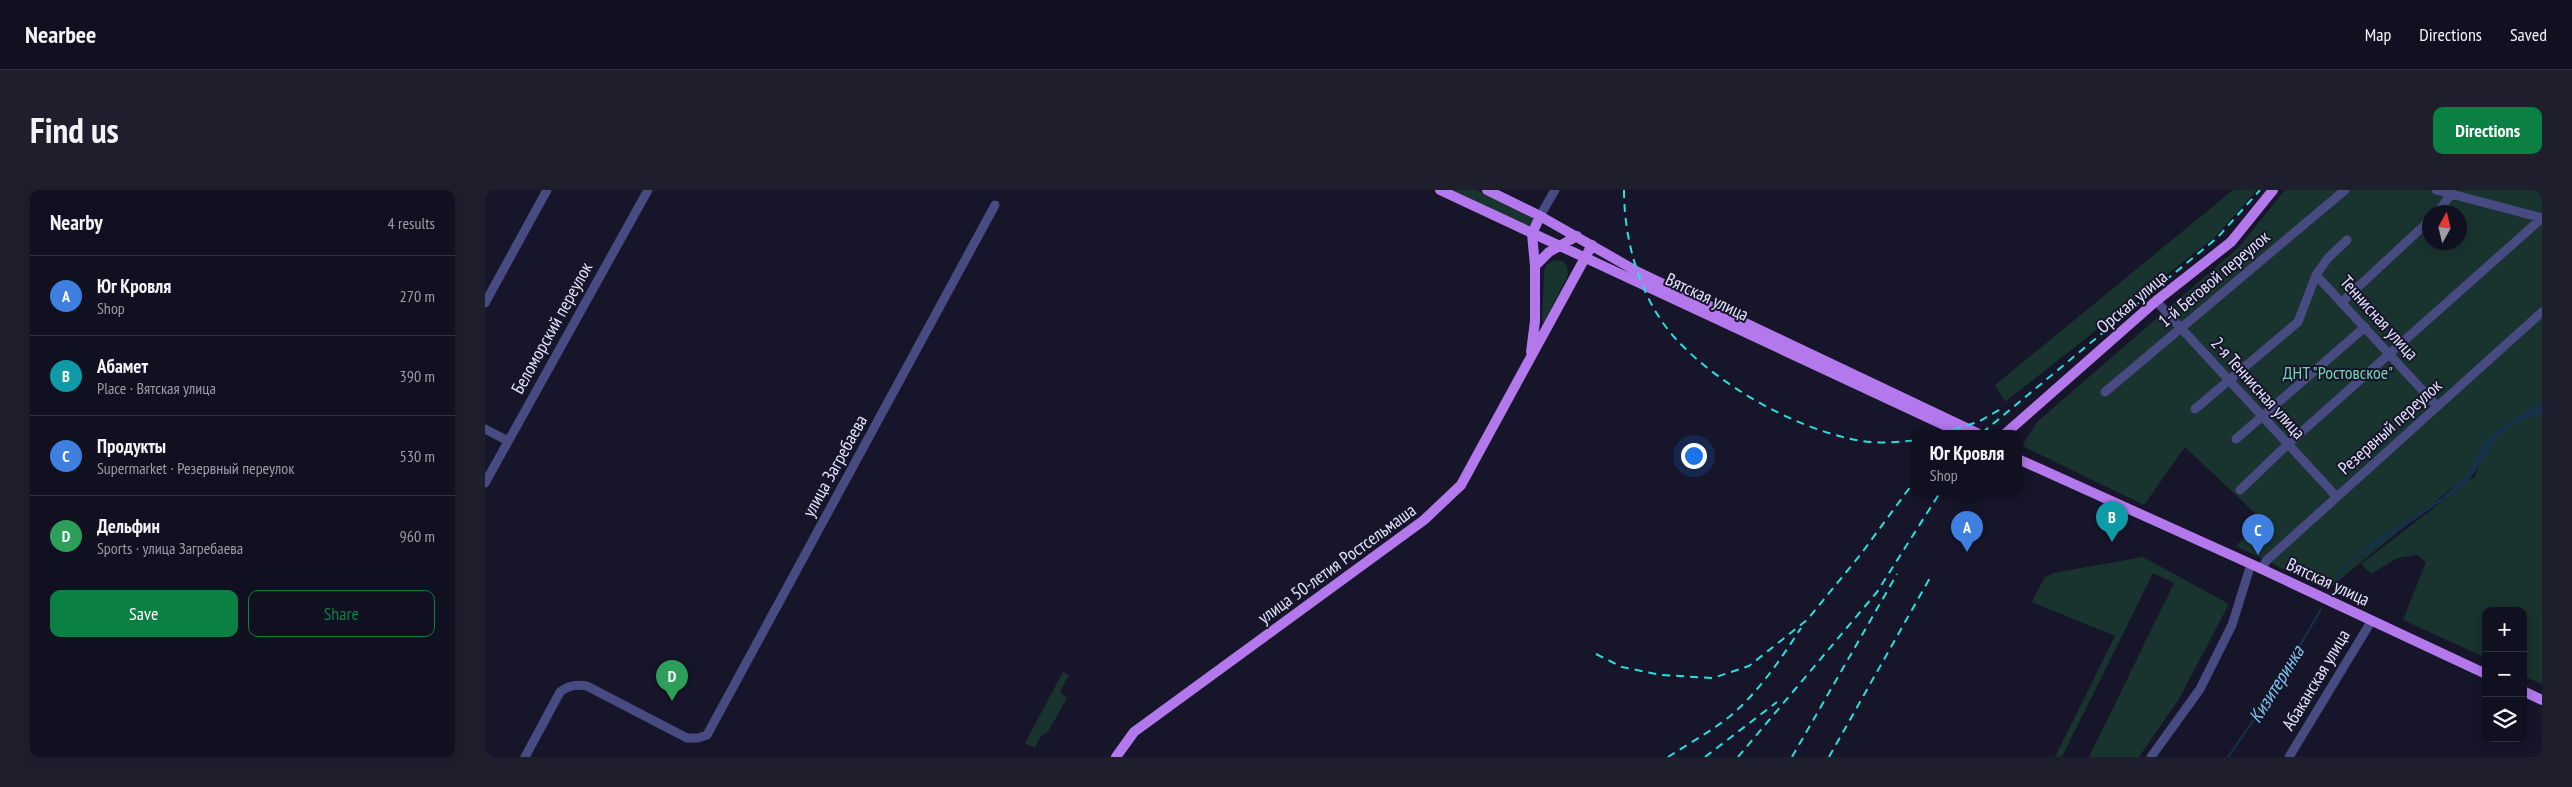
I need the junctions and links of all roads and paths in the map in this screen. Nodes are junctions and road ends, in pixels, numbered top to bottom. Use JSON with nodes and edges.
{"nodes":[{"id":1,"x":547,"y":190,"type":"edge"},
{"id":2,"x":648,"y":190,"type":"edge"},
{"id":3,"x":1440,"y":190,"type":"edge"},
{"id":4,"x":1487,"y":190,"type":"edge"},
{"id":5,"x":1555,"y":190,"type":"edge"},
{"id":6,"x":2273,"y":190,"type":"edge"},
{"id":7,"x":2345,"y":190,"type":"edge"},
{"id":8,"x":2436,"y":190,"type":"edge"},
{"id":9,"x":2451,"y":194,"type":"junction"},
{"id":10,"x":995,"y":205,"type":"dead end"},
{"id":11,"x":2443,"y":205,"type":"edge"},
{"id":12,"x":1541,"y":216,"type":"junction"},
{"id":13,"x":2542,"y":218,"type":"edge"},
{"id":14,"x":2422,"y":228,"type":"edge"},
{"id":15,"x":1532,"y":234,"type":"junction"},
{"id":16,"x":1577,"y":236,"type":"junction"},
{"id":17,"x":2347,"y":240,"type":"dead end"},
{"id":18,"x":1592,"y":244,"type":"junction"},
{"id":19,"x":1558,"y":247,"type":"junction"},
{"id":20,"x":1584,"y":259,"type":"junction"},
{"id":21,"x":1535,"y":266,"type":"junction"},
{"id":22,"x":2317,"y":275,"type":"junction"},
{"id":23,"x":2156,"y":301,"type":"junction"},
{"id":24,"x":2343,"y":301,"type":"junction"},
{"id":25,"x":485,"y":303,"type":"edge"},
{"id":26,"x":2542,"y":312,"type":"edge"},
{"id":27,"x":2365,"y":327,"type":"junction"},
{"id":28,"x":2182,"y":328,"type":"junction"},
{"id":29,"x":2390,"y":355,"type":"junction"},
{"id":30,"x":1531,"y":356,"type":"junction"},
{"id":31,"x":2228,"y":380,"type":"junction"},
{"id":32,"x":2105,"y":392,"type":"dead end"},
{"id":33,"x":2437,"y":406,"type":"junction"},
{"id":34,"x":2195,"y":409,"type":"dead end"},
{"id":35,"x":2262,"y":416,"type":"junction"},
{"id":36,"x":485,"y":429,"type":"edge"},
{"id":37,"x":1954,"y":430,"type":"edge"},
{"id":38,"x":1971,"y":430,"type":"edge"},
{"id":39,"x":2009,"y":430,"type":"edge"},
{"id":40,"x":2236,"y":439,"type":"dead end"},
{"id":41,"x":508,"y":441,"type":"junction"},
{"id":42,"x":2287,"y":444,"type":"junction"},
{"id":43,"x":2022,"y":461,"type":"edge"},
{"id":44,"x":485,"y":483,"type":"edge"},
{"id":45,"x":2240,"y":490,"type":"dead end"},
{"id":46,"x":2336,"y":496,"type":"junction"},
{"id":47,"x":2251,"y":564,"type":"junction"},
{"id":48,"x":2261,"y":569,"type":"junction"},
{"id":49,"x":2372,"y":620,"type":"junction"},
{"id":50,"x":2482,"y":672,"type":"edge"},
{"id":51,"x":2527,"y":693,"type":"edge"},
{"id":52,"x":2542,"y":700,"type":"edge"},
{"id":53,"x":525,"y":757,"type":"edge"},
{"id":54,"x":1116,"y":757,"type":"edge"},
{"id":55,"x":2151,"y":757,"type":"edge"},
{"id":56,"x":2289,"y":757,"type":"edge"}],
"edges":[{"from":1,"to":25,"type":"street"},
{"from":2,"to":41,"type":"street","name":"Беломорский переулок"},
{"from":3,"to":15,"type":"main road","name":"Вятская улица"},
{"from":4,"to":12,"type":"main road","name":"Вятская улица"},
{"from":5,"to":12,"type":"street"},
{"from":6,"to":23,"type":"main road","name":"Орская улица"},
{"from":7,"to":28,"type":"street","name":"1-й Беговой переулок"},
{"from":8,"to":9,"type":"street"},
{"from":9,"to":11,"type":"street"},
{"from":9,"to":13,"type":"street"},
{"from":10,"to":53,"type":"street","name":"улица Загребаева"},
{"from":12,"to":15,"type":"main road"},
{"from":12,"to":16,"type":"main road","name":"Вятская улица"},
{"from":13,"to":29,"type":"street"},
{"from":14,"to":24,"type":"street"},
{"from":15,"to":19,"type":"main road","name":"Вятская улица"},
{"from":15,"to":21,"type":"main road"},
{"from":16,"to":18,"type":"main road","name":"Вятская улица"},
{"from":16,"to":19,"type":"main road"},
{"from":17,"to":22,"type":"street"},
{"from":18,"to":20,"type":"main road","name":"улица 50-летия Ростсельмаша"},
{"from":18,"to":38,"type":"main road","name":"Вятская улица"},
{"from":19,"to":20,"type":"main road","name":"Вятская улица"},
{"from":19,"to":21,"type":"main road"},
{"from":20,"to":30,"type":"main road","name":"улица 50-летия Ростсельмаша"},
{"from":20,"to":37,"type":"main road","name":"Вятская улица"},
{"from":21,"to":30,"type":"main road"},
{"from":22,"to":24,"type":"street","name":"Теннисная улица"},
{"from":22,"to":31,"type":"street"},
{"from":23,"to":28,"type":"street","name":"2-я Теннисная улица"},
{"from":23,"to":39,"type":"main road","name":"Орская улица"},
{"from":24,"to":27,"type":"street","name":"Теннисная улица"},
{"from":26,"to":33,"type":"street","name":"Резервный переулок"},
{"from":27,"to":29,"type":"street","name":"Теннисная улица"},
{"from":27,"to":35,"type":"street"},
{"from":28,"to":31,"type":"street","name":"2-я Теннисная улица"},
{"from":28,"to":32,"type":"street","name":"1-й Беговой переулок"},
{"from":29,"to":33,"type":"street","name":"Теннисная улица"},
{"from":29,"to":42,"type":"street"},
{"from":30,"to":54,"type":"main road","name":"улица 50-летия Ростсельмаша"},
{"from":31,"to":34,"type":"street"},
{"from":31,"to":35,"type":"street","name":"2-я Теннисная улица"},
{"from":33,"to":46,"type":"street","name":"Резервный переулок"},
{"from":35,"to":40,"type":"street"},
{"from":35,"to":42,"type":"street","name":"2-я Теннисная улица"},
{"from":36,"to":41,"type":"street"},
{"from":41,"to":44,"type":"street","name":"Беломорский переулок"},
{"from":42,"to":45,"type":"street"},
{"from":42,"to":46,"type":"street","name":"2-я Теннисная улица"},
{"from":43,"to":47,"type":"main road","name":"Вятская улица"},
{"from":46,"to":48,"type":"street","name":"Резервный переулок"},
{"from":47,"to":48,"type":"main road","name":"Вятская улица"},
{"from":47,"to":55,"type":"street"},
{"from":48,"to":49,"type":"main road","name":"Вятская улица"},
{"from":49,"to":50,"type":"main road","name":"Вятская улица"},
{"from":49,"to":56,"type":"street","name":"Абаканская улица"},
{"from":51,"to":52,"type":"main road"}]}
